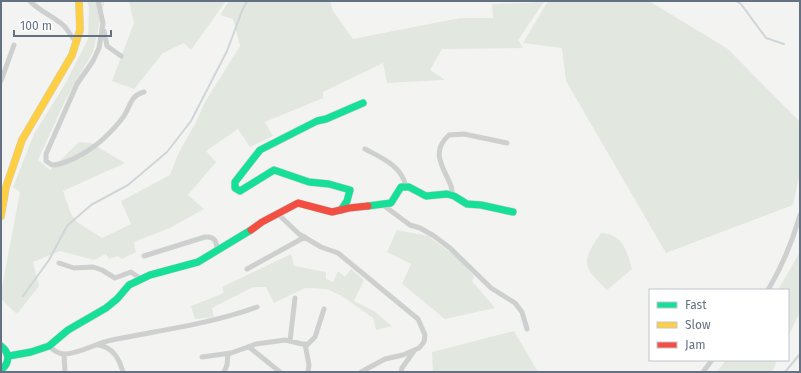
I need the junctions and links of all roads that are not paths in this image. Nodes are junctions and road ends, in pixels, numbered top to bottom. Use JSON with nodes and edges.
{"nodes":[{"id":1,"x":30,"y":1,"type":"edge"},
{"id":2,"x":79,"y":1,"type":"edge"},
{"id":3,"x":98,"y":1,"type":"edge"},
{"id":4,"x":103,"y":23,"type":"junction"},
{"id":5,"x":77,"y":42,"type":"junction"},
{"id":6,"x":14,"y":45,"type":"dead end"},
{"id":7,"x":121,"y":56,"type":"dead end"},
{"id":8,"x":1,"y":81,"type":"edge"},
{"id":9,"x":144,"y":92,"type":"dead end"},
{"id":10,"x":363,"y":103,"type":"dead end"},
{"id":11,"x":507,"y":143,"type":"dead end"},
{"id":12,"x":365,"y":149,"type":"dead end"},
{"id":13,"x":406,"y":187,"type":"junction"},
{"id":14,"x":3,"y":193,"type":"edge"},
{"id":15,"x":452,"y":196,"type":"junction"},
{"id":16,"x":383,"y":205,"type":"junction"},
{"id":17,"x":340,"y":210,"type":"junction"},
{"id":18,"x":513,"y":212,"type":"dead end"},
{"id":19,"x":278,"y":214,"type":"junction"},
{"id":20,"x":800,"y":215,"type":"edge"},
{"id":21,"x":1,"y":216,"type":"edge"},
{"id":22,"x":305,"y":237,"type":"junction"},
{"id":23,"x":217,"y":251,"type":"junction"},
{"id":24,"x":144,"y":256,"type":"dead end"},
{"id":25,"x":59,"y":263,"type":"dead end"},
{"id":26,"x":247,"y":268,"type":"dead end"},
{"id":27,"x":141,"y":279,"type":"junction"},
{"id":28,"x":769,"y":289,"type":"edge"},
{"id":29,"x":296,"y":298,"type":"dead end"},
{"id":30,"x":257,"y":307,"type":"dead end"},
{"id":31,"x":324,"y":309,"type":"dead end"},
{"id":32,"x":527,"y":329,"type":"dead end"},
{"id":33,"x":290,"y":341,"type":"junction"},
{"id":34,"x":305,"y":344,"type":"junction"},
{"id":35,"x":98,"y":345,"type":"junction"},
{"id":36,"x":1,"y":346,"type":"edge"},
{"id":37,"x":49,"y":346,"type":"junction"},
{"id":38,"x":249,"y":347,"type":"junction"},
{"id":39,"x":414,"y":350,"type":"junction"},
{"id":40,"x":64,"y":354,"type":"junction"},
{"id":41,"x":228,"y":354,"type":"junction"},
{"id":42,"x":9,"y":356,"type":"junction"},
{"id":43,"x":202,"y":358,"type":"dead end"},
{"id":44,"x":711,"y":361,"type":"edge"},
{"id":45,"x":1,"y":370,"type":"edge"},
{"id":46,"x":65,"y":372,"type":"edge"},
{"id":47,"x":123,"y":372,"type":"edge"},
{"id":48,"x":224,"y":372,"type":"edge"},
{"id":49,"x":280,"y":372,"type":"edge"},
{"id":50,"x":308,"y":372,"type":"edge"},
{"id":51,"x":361,"y":372,"type":"edge"},
{"id":52,"x":401,"y":372,"type":"edge"},
{"id":53,"x":703,"y":372,"type":"edge"}],
"edges":[{"from":1,"to":5,"type":"street"},
{"from":2,"to":5,"type":"street"},
{"from":3,"to":4,"type":"street"},
{"from":4,"to":7,"type":"street"},
{"from":4,"to":9,"type":"street"},
{"from":5,"to":14,"type":"street"},
{"from":6,"to":8,"type":"street"},
{"from":10,"to":17,"type":"street"},
{"from":11,"to":15,"type":"street"},
{"from":12,"to":13,"type":"street"},
{"from":13,"to":15,"type":"street"},
{"from":13,"to":16,"type":"street"},
{"from":14,"to":21,"type":"street"},
{"from":15,"to":18,"type":"street"},
{"from":16,"to":17,"type":"street"},
{"from":16,"to":32,"type":"street"},
{"from":17,"to":19,"type":"street"},
{"from":19,"to":22,"type":"street"},
{"from":19,"to":23,"type":"street"},
{"from":20,"to":28,"type":"street"},
{"from":22,"to":26,"type":"street"},
{"from":22,"to":39,"type":"street"},
{"from":23,"to":24,"type":"street"},
{"from":23,"to":27,"type":"street"},
{"from":25,"to":27,"type":"street"},
{"from":27,"to":37,"type":"street"},
{"from":29,"to":33,"type":"street"},
{"from":30,"to":35,"type":"street"},
{"from":31,"to":34,"type":"street"},
{"from":33,"to":34,"type":"street"},
{"from":33,"to":38,"type":"street"},
{"from":34,"to":50,"type":"street"},
{"from":35,"to":40,"type":"street"},
{"from":35,"to":47,"type":"street"},
{"from":36,"to":42,"type":"street"},
{"from":37,"to":40,"type":"street"},
{"from":37,"to":42,"type":"street"},
{"from":38,"to":41,"type":"street"},
{"from":38,"to":49,"type":"street"},
{"from":39,"to":51,"type":"street"},
{"from":39,"to":52,"type":"street"},
{"from":40,"to":46,"type":"street"},
{"from":41,"to":43,"type":"street"},
{"from":41,"to":48,"type":"street"},
{"from":42,"to":45,"type":"street"},
{"from":44,"to":53,"type":"street"}]}
